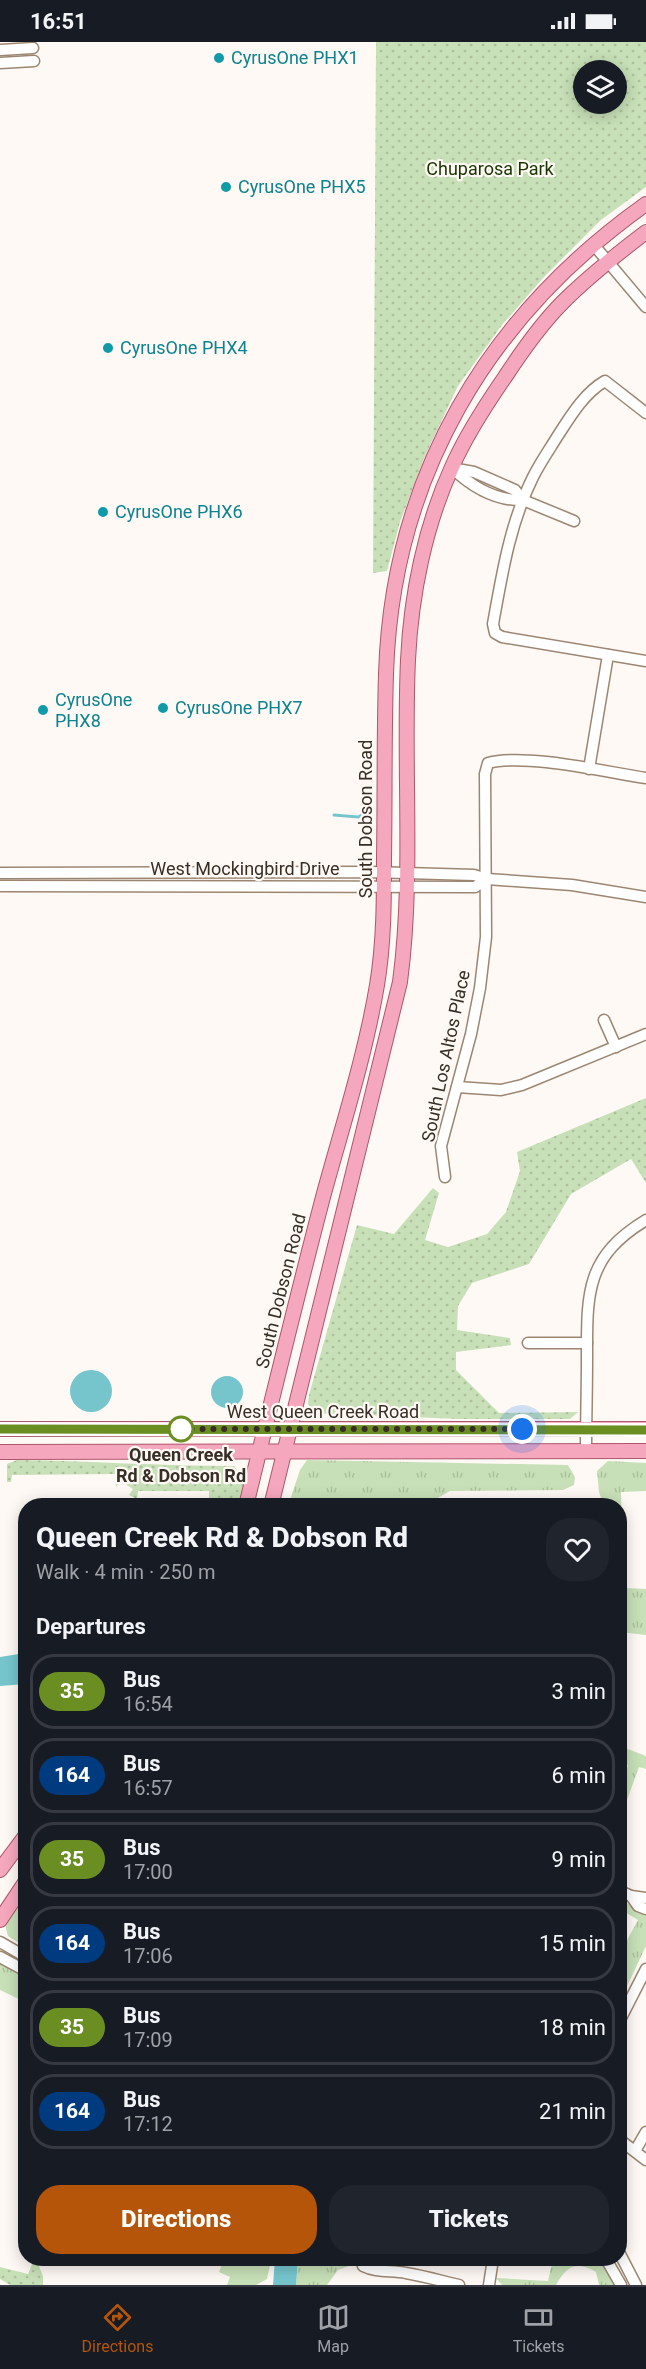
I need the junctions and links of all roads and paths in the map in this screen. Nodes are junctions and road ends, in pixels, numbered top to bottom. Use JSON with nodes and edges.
{"nodes":[{"id":1,"x":33,"y":48,"type":"dead end"},
{"id":2,"x":0,"y":50,"type":"edge"},
{"id":3,"x":34,"y":61,"type":"dead end"},
{"id":4,"x":0,"y":63,"type":"edge"},
{"id":5,"x":646,"y":204,"type":"edge"},
{"id":6,"x":646,"y":232,"type":"edge"},
{"id":7,"x":593,"y":244,"type":"junction"},
{"id":8,"x":608,"y":261,"type":"junction"},
{"id":9,"x":646,"y":307,"type":"edge"},
{"id":10,"x":646,"y":413,"type":"edge"},
{"id":11,"x":451,"y":468,"type":"junction"},
{"id":12,"x":523,"y":500,"type":"junction"},
{"id":13,"x":574,"y":521,"type":"dead end"},
{"id":14,"x":608,"y":655,"type":"junction"},
{"id":15,"x":646,"y":661,"type":"edge"},
{"id":16,"x":589,"y":769,"type":"junction"},
{"id":17,"x":646,"y":778,"type":"edge"},
{"id":18,"x":0,"y":873,"type":"edge"},
{"id":19,"x":71,"y":873,"type":"junction"},
{"id":20,"x":487,"y":879,"type":"junction"},
{"id":21,"x":384,"y":880,"type":"junction"},
{"id":22,"x":406,"y":881,"type":"junction"},
{"id":23,"x":71,"y":885,"type":"junction"},
{"id":24,"x":0,"y":886,"type":"edge"},
{"id":25,"x":646,"y":897,"type":"edge"},
{"id":26,"x":604,"y":1020,"type":"dead end"},
{"id":27,"x":646,"y":1034,"type":"edge"},
{"id":28,"x":616,"y":1047,"type":"junction"},
{"id":29,"x":457,"y":1087,"type":"junction"},
{"id":30,"x":445,"y":1177,"type":"dead end"},
{"id":31,"x":646,"y":1220,"type":"edge"},
{"id":32,"x":528,"y":1343,"type":"dead end"},
{"id":33,"x":587,"y":1343,"type":"junction"},
{"id":34,"x":0,"y":1429,"type":"edge"},
{"id":35,"x":291,"y":1429,"type":"junction"},
{"id":36,"x":265,"y":1430,"type":"junction"},
{"id":37,"x":586,"y":1430,"type":"junction"},
{"id":38,"x":646,"y":1430,"type":"edge"},
{"id":39,"x":285,"y":1450,"type":"junction"},
{"id":40,"x":586,"y":1450,"type":"junction"},
{"id":41,"x":259,"y":1451,"type":"junction"},
{"id":42,"x":646,"y":1451,"type":"edge"},
{"id":43,"x":0,"y":1452,"type":"edge"},
{"id":44,"x":248,"y":1498,"type":"edge"},
{"id":45,"x":273,"y":1498,"type":"edge"},
{"id":46,"x":18,"y":1846,"type":"edge"},
{"id":47,"x":0,"y":1870,"type":"edge"},
{"id":48,"x":18,"y":1893,"type":"edge"},
{"id":49,"x":627,"y":1894,"type":"edge"},
{"id":50,"x":631,"y":1896,"type":"junction"},
{"id":51,"x":646,"y":1898,"type":"edge"},
{"id":52,"x":646,"y":1910,"type":"edge"},
{"id":53,"x":0,"y":1920,"type":"edge"},
{"id":54,"x":0,"y":1942,"type":"edge"},
{"id":55,"x":18,"y":1952,"type":"edge"},
{"id":56,"x":0,"y":1957,"type":"edge"},
{"id":57,"x":18,"y":1967,"type":"edge"},
{"id":58,"x":646,"y":1969,"type":"edge"},
{"id":59,"x":627,"y":2006,"type":"edge"},
{"id":60,"x":646,"y":2132,"type":"edge"},
{"id":61,"x":627,"y":2145,"type":"edge"},
{"id":62,"x":635,"y":2151,"type":"junction"},
{"id":63,"x":646,"y":2160,"type":"edge"},
{"id":64,"x":363,"y":2266,"type":"edge"},
{"id":65,"x":492,"y":2266,"type":"edge"},
{"id":66,"x":610,"y":2266,"type":"edge"},
{"id":67,"x":626,"y":2266,"type":"edge"},
{"id":68,"x":459,"y":2285,"type":"edge"},
{"id":69,"x":489,"y":2285,"type":"edge"},
{"id":70,"x":621,"y":2285,"type":"edge"},
{"id":71,"x":636,"y":2285,"type":"edge"}],
"edges":[{"from":1,"to":2,"type":"street"},
{"from":3,"to":4,"type":"street"},
{"from":5,"to":7,"type":"main road","name":"South Dobson Road"},
{"from":6,"to":8,"type":"main road"},
{"from":7,"to":8,"type":"street"},
{"from":7,"to":21,"type":"main road","name":"South Dobson Road"},
{"from":8,"to":9,"type":"street"},
{"from":8,"to":11,"type":"main road"},
{"from":10,"to":12,"type":"street"},
{"from":11,"to":12,"type":"street"},
{"from":11,"to":22,"type":"main road"},
{"from":12,"to":13,"type":"street"},
{"from":12,"to":14,"type":"street"},
{"from":14,"to":15,"type":"street"},
{"from":14,"to":16,"type":"street"},
{"from":16,"to":17,"type":"street"},
{"from":16,"to":20,"type":"street","name":"South Los Altos Place"},
{"from":18,"to":19,"type":"street","name":"West Mockingbird Drive"},
{"from":19,"to":21,"type":"street","name":"West Mockingbird Drive"},
{"from":19,"to":23,"type":"street"},
{"from":20,"to":22,"type":"street","name":"West Mockingbird Drive"},
{"from":20,"to":25,"type":"street","name":"West Mockingbird Drive"},
{"from":20,"to":29,"type":"street","name":"South Los Altos Place"},
{"from":21,"to":22,"type":"street","name":"West Mockingbird Drive"},
{"from":21,"to":23,"type":"street","name":"West Mockingbird Drive"},
{"from":21,"to":36,"type":"main road","name":"South Dobson Road"},
{"from":22,"to":35,"type":"main road"},
{"from":23,"to":24,"type":"street","name":"West Mockingbird Drive"},
{"from":26,"to":28,"type":"street"},
{"from":27,"to":28,"type":"street"},
{"from":28,"to":29,"type":"street"},
{"from":29,"to":30,"type":"street","name":"South Los Altos Place"},
{"from":31,"to":33,"type":"street"},
{"from":32,"to":33,"type":"street"},
{"from":33,"to":37,"type":"street"},
{"from":34,"to":36,"type":"main road","name":"West Queen Creek Road"},
{"from":35,"to":36,"type":"main road","name":"West Queen Creek Road"},
{"from":35,"to":37,"type":"main road","name":"West Queen Creek Road"},
{"from":35,"to":39,"type":"main road"},
{"from":36,"to":41,"type":"main road","name":"South Dobson Road"},
{"from":37,"to":38,"type":"main road","name":"West Queen Creek Road"},
{"from":37,"to":40,"type":"street"},
{"from":39,"to":40,"type":"main road"},
{"from":39,"to":41,"type":"main road"},
{"from":39,"to":45,"type":"main road"},
{"from":40,"to":42,"type":"main road"},
{"from":41,"to":43,"type":"main road"},
{"from":41,"to":44,"type":"main road","name":"South Dobson Road"},
{"from":46,"to":47,"type":"main road"},
{"from":48,"to":53,"type":"main road"},
{"from":49,"to":50,"type":"street"},
{"from":50,"to":51,"type":"street"},
{"from":50,"to":52,"type":"street"},
{"from":54,"to":55,"type":"street"},
{"from":56,"to":57,"type":"street"},
{"from":58,"to":59,"type":"street"},
{"from":60,"to":62,"type":"street"},
{"from":61,"to":62,"type":"street"},
{"from":62,"to":63,"type":"street"},
{"from":64,"to":68,"type":"street"},
{"from":65,"to":69,"type":"street"},
{"from":66,"to":70,"type":"street"},
{"from":67,"to":71,"type":"street"}]}
